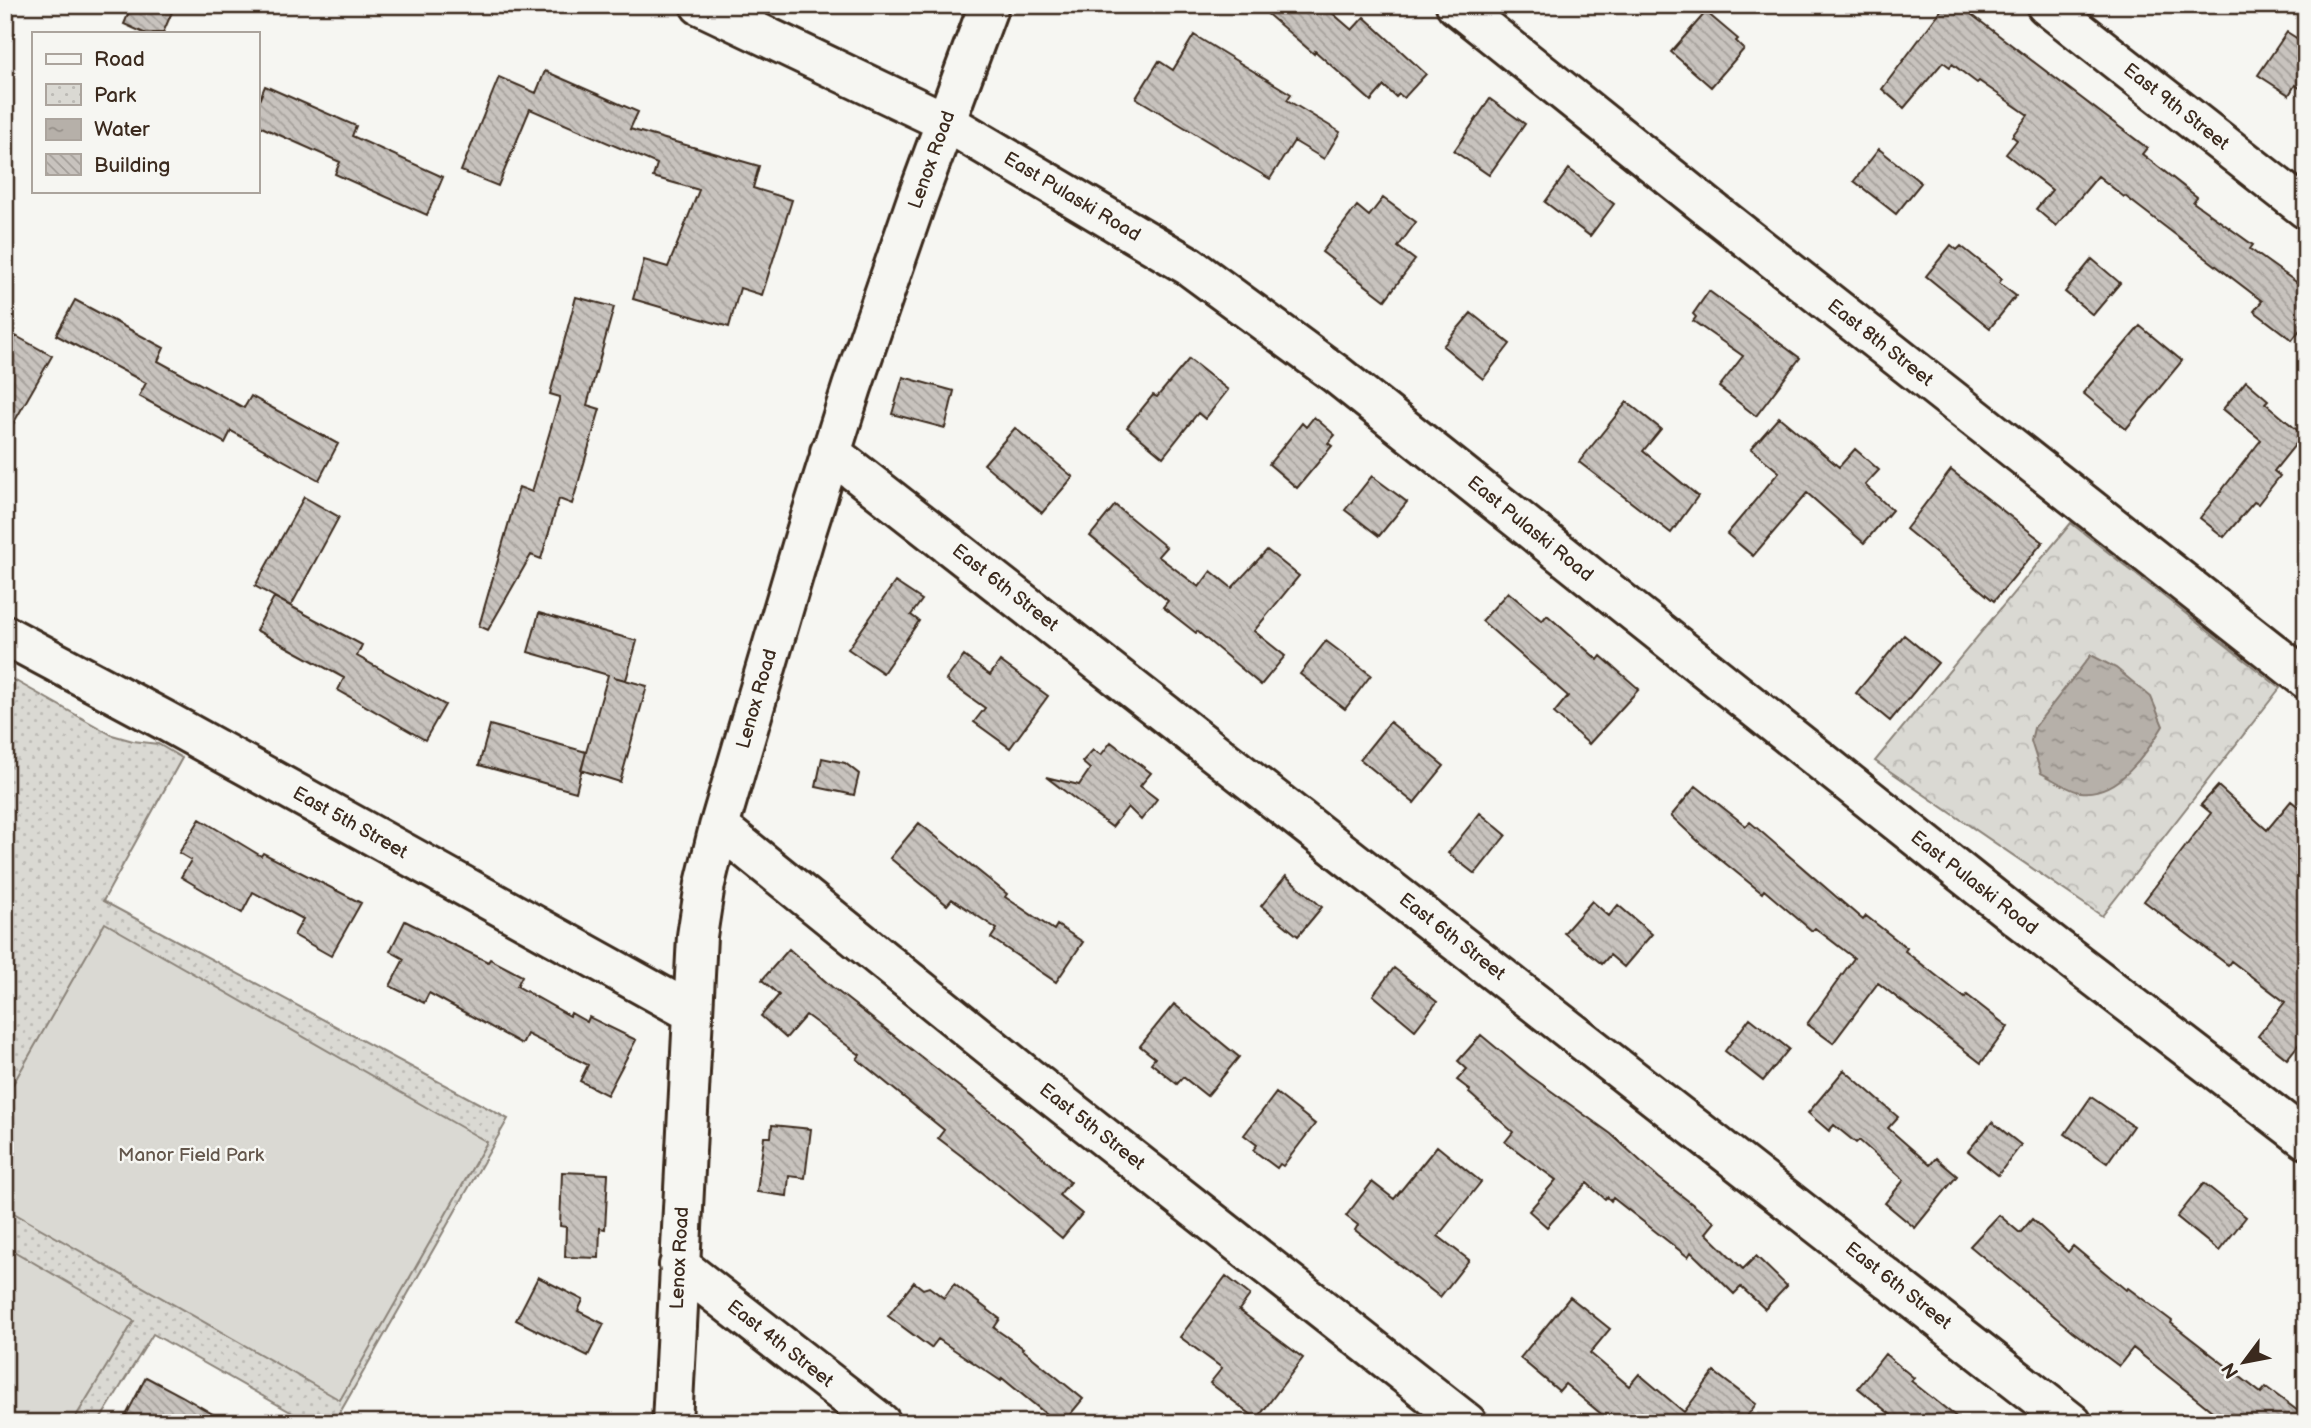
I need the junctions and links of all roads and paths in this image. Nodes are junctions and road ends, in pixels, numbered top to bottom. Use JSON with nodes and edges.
{"nodes":[{"id":1,"x":700,"y":5,"type":"edge"},
{"id":2,"x":989,"y":5,"type":"edge"},
{"id":3,"x":1456,"y":5,"type":"edge"},
{"id":4,"x":2046,"y":5,"type":"edge"},
{"id":5,"x":946,"y":122,"type":"junction"},
{"id":6,"x":2306,"y":209,"type":"edge"},
{"id":7,"x":830,"y":452,"type":"junction"},
{"id":8,"x":5,"y":635,"type":"edge"},
{"id":9,"x":2306,"y":679,"type":"edge"},
{"id":10,"x":719,"y":827,"type":"junction"},
{"id":11,"x":693,"y":1013,"type":"junction"},
{"id":12,"x":2306,"y":1139,"type":"edge"},
{"id":13,"x":679,"y":1265,"type":"junction"},
{"id":14,"x":672,"y":1423,"type":"edge"},
{"id":15,"x":881,"y":1423,"type":"edge"},
{"id":16,"x":1467,"y":1423,"type":"edge"},
{"id":17,"x":2072,"y":1423,"type":"edge"}],
"edges":[{"from":1,"to":5,"type":"street","name":"East Pulaski Road"},
{"from":2,"to":5,"type":"street","name":"Lenox Road"},
{"from":3,"to":9,"type":"street","name":"East 8th Street"},
{"from":4,"to":6,"type":"street","name":"East 9th Street"},
{"from":5,"to":7,"type":"street","name":"Lenox Road"},
{"from":5,"to":12,"type":"street","name":"East Pulaski Road"},
{"from":7,"to":10,"type":"street","name":"Lenox Road"},
{"from":7,"to":17,"type":"street","name":"East 6th Street"},
{"from":8,"to":11,"type":"street","name":"East 5th Street"},
{"from":10,"to":11,"type":"street","name":"Lenox Road"},
{"from":10,"to":16,"type":"street","name":"East 5th Street"},
{"from":11,"to":13,"type":"street","name":"Lenox Road"},
{"from":13,"to":14,"type":"street","name":"Lenox Road"},
{"from":13,"to":15,"type":"street","name":"East 4th Street"}]}
